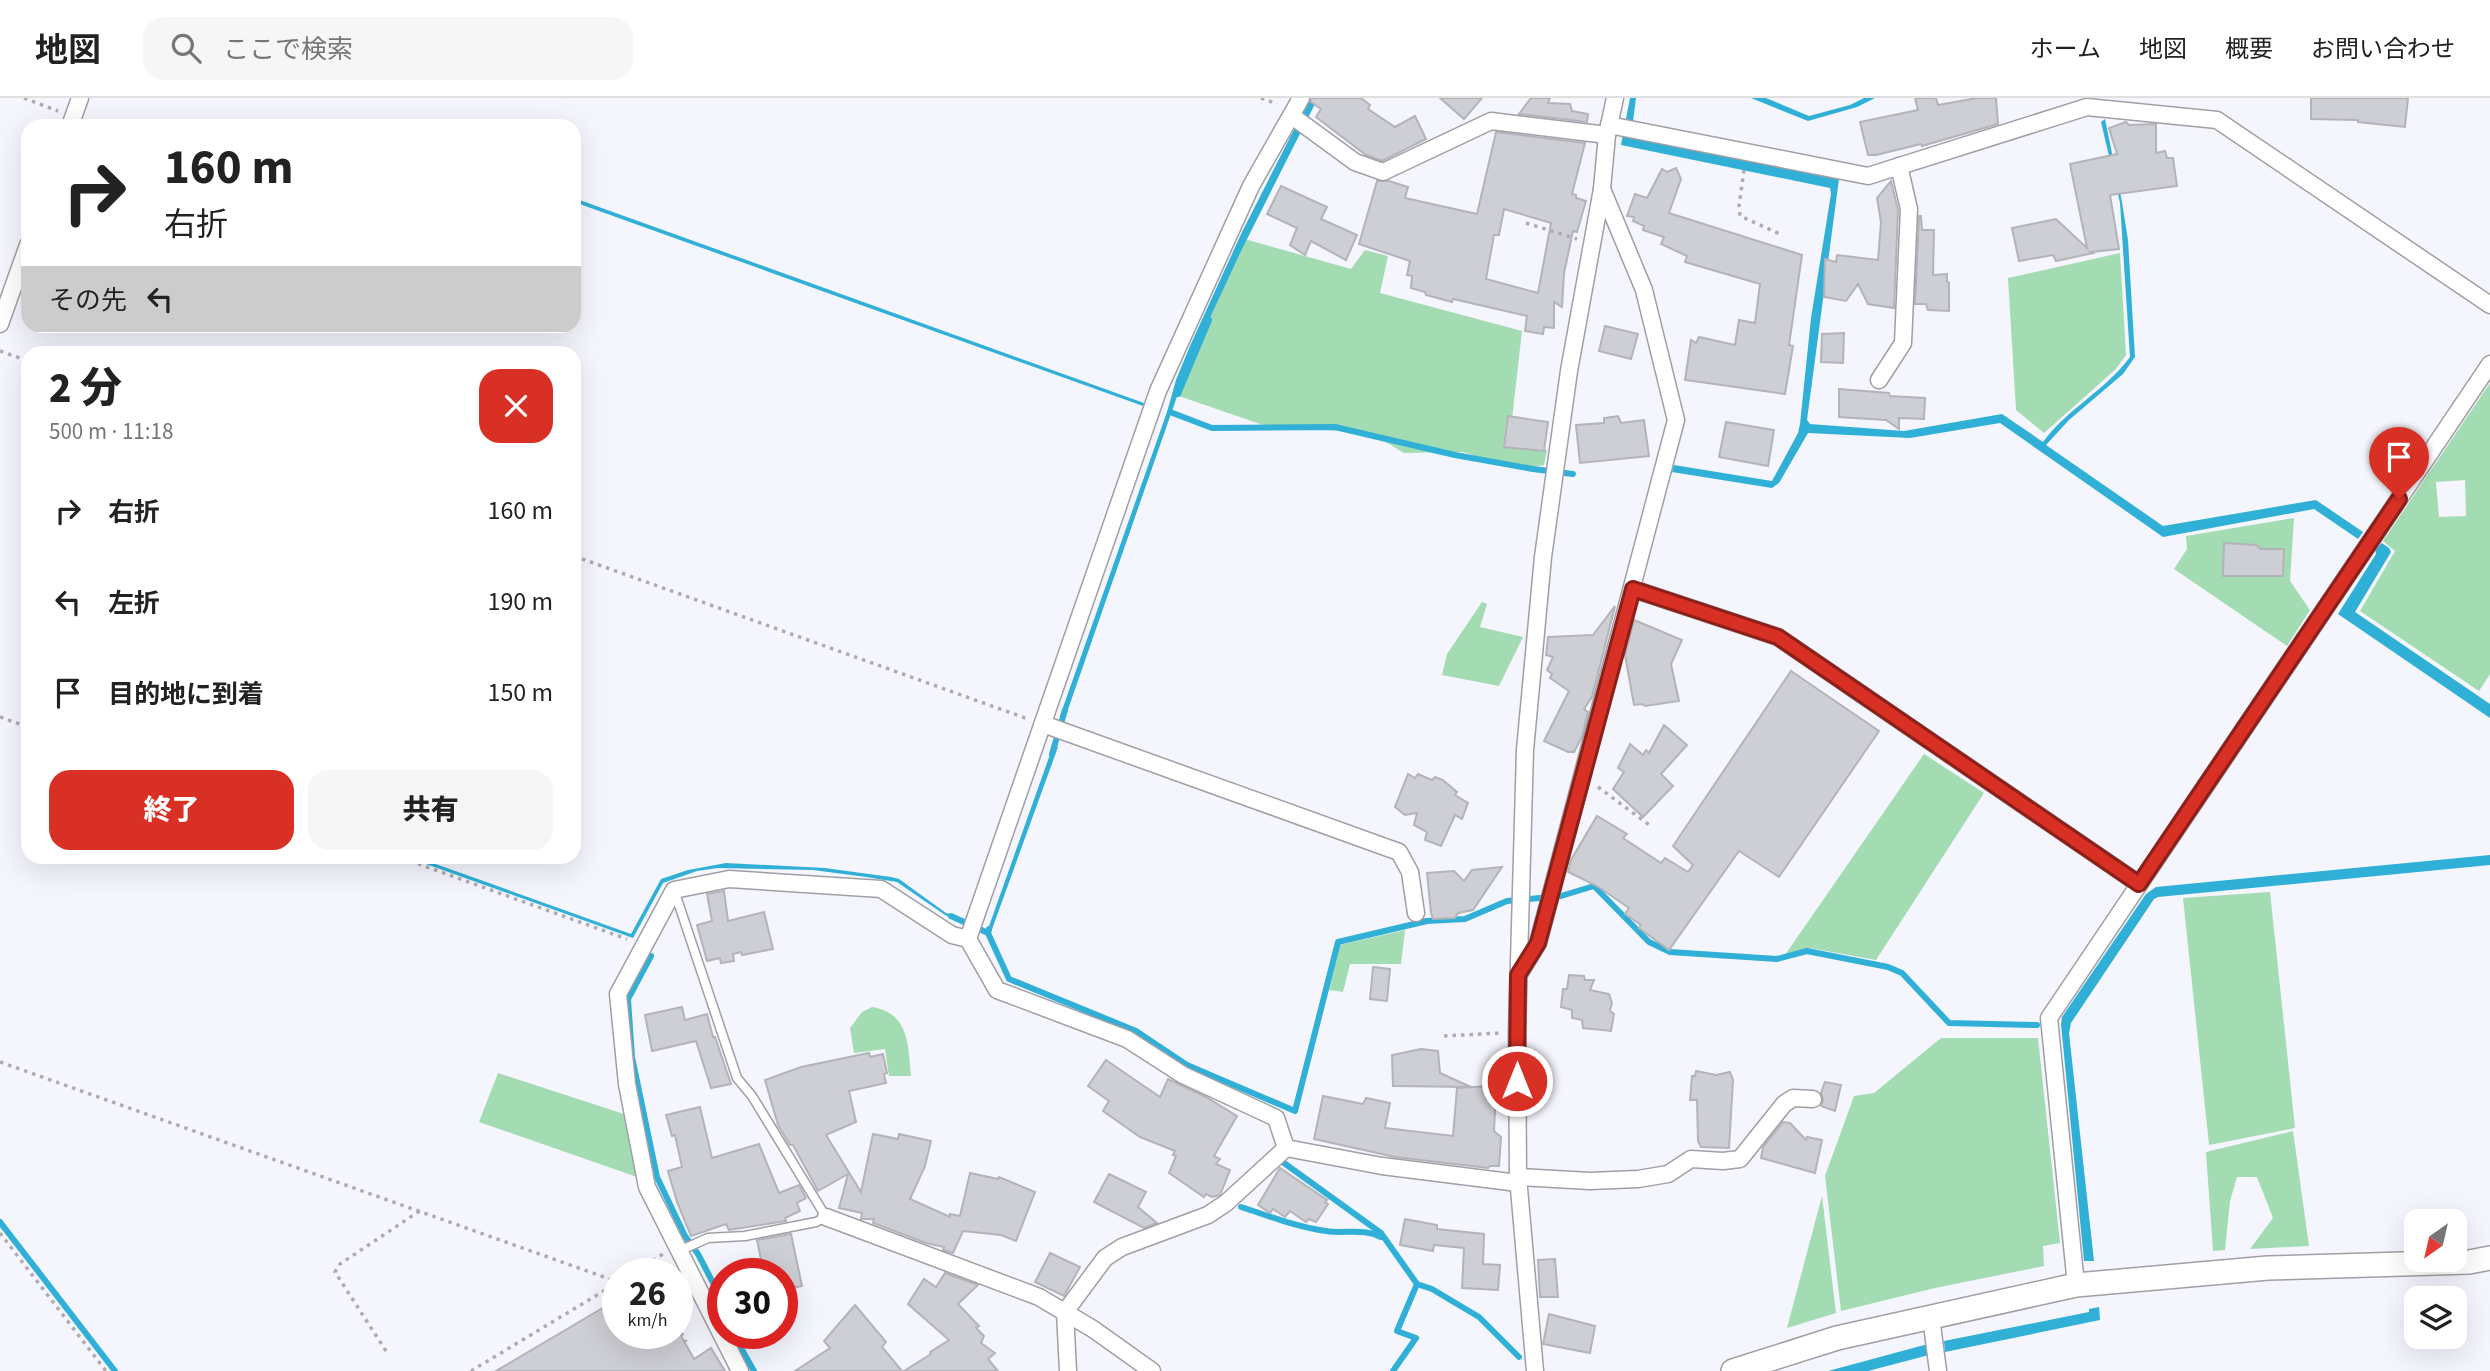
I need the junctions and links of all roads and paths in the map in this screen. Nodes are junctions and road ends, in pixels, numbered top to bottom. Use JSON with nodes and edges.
{"nodes":[{"id":1,"x":24,"y":98,"type":"edge"},
{"id":2,"x":80,"y":98,"type":"edge"},
{"id":3,"x":1301,"y":98,"type":"edge"},
{"id":4,"x":1615,"y":98,"type":"edge"},
{"id":5,"x":2087,"y":102,"type":"edge"},
{"id":6,"x":1292,"y":116,"type":"junction"},
{"id":7,"x":67,"y":119,"type":"edge"},
{"id":8,"x":72,"y":119,"type":"edge"},
{"id":9,"x":1608,"y":130,"type":"junction"},
{"id":10,"x":1746,"y":154,"type":"junction"},
{"id":11,"x":1899,"y":166,"type":"junction"},
{"id":12,"x":1602,"y":189,"type":"junction"},
{"id":13,"x":1526,"y":223,"type":"dead end"},
{"id":14,"x":1782,"y":235,"type":"dead end"},
{"id":15,"x":1592,"y":244,"type":"junction"},
{"id":16,"x":21,"y":265,"type":"edge"},
{"id":17,"x":2490,"y":305,"type":"edge"},
{"id":18,"x":0,"y":324,"type":"edge"},
{"id":19,"x":0,"y":351,"type":"edge"},
{"id":20,"x":21,"y":358,"type":"edge"},
{"id":21,"x":2490,"y":364,"type":"edge"},
{"id":22,"x":1879,"y":380,"type":"dead end"},
{"id":23,"x":581,"y":559,"type":"edge"},
{"id":24,"x":1633,"y":589,"type":"junction"},
{"id":25,"x":0,"y":717,"type":"edge"},
{"id":26,"x":21,"y":724,"type":"edge"},
{"id":27,"x":1043,"y":724,"type":"junction"},
{"id":28,"x":1582,"y":775,"type":"junction"},
{"id":29,"x":1652,"y":827,"type":"dead end"},
{"id":30,"x":418,"y":864,"type":"edge"},
{"id":31,"x":2139,"y":884,"type":"junction"},
{"id":32,"x":674,"y":890,"type":"junction"},
{"id":33,"x":1416,"y":913,"type":"dead end"},
{"id":34,"x":968,"y":939,"type":"junction"},
{"id":35,"x":644,"y":945,"type":"junction"},
{"id":36,"x":1518,"y":975,"type":"junction"},
{"id":37,"x":1517,"y":1032,"type":"junction"},
{"id":38,"x":1444,"y":1036,"type":"dead end"},
{"id":39,"x":0,"y":1062,"type":"edge"},
{"id":40,"x":1812,"y":1099,"type":"dead end"},
{"id":41,"x":1286,"y":1148,"type":"junction"},
{"id":42,"x":1518,"y":1180,"type":"junction"},
{"id":43,"x":421,"y":1210,"type":"junction"},
{"id":44,"x":826,"y":1217,"type":"junction"},
{"id":45,"x":0,"y":1233,"type":"edge"},
{"id":46,"x":678,"y":1248,"type":"junction"},
{"id":47,"x":660,"y":1258,"type":"edge"},
{"id":48,"x":2490,"y":1258,"type":"edge"},
{"id":49,"x":602,"y":1277,"type":"edge"},
{"id":50,"x":2076,"y":1285,"type":"junction"},
{"id":51,"x":602,"y":1292,"type":"edge"},
{"id":52,"x":1065,"y":1312,"type":"junction"},
{"id":53,"x":1931,"y":1317,"type":"junction"},
{"id":54,"x":386,"y":1351,"type":"dead end"},
{"id":55,"x":106,"y":1371,"type":"edge"},
{"id":56,"x":471,"y":1371,"type":"edge"},
{"id":57,"x":740,"y":1371,"type":"edge"},
{"id":58,"x":1068,"y":1371,"type":"edge"},
{"id":59,"x":1152,"y":1371,"type":"edge"},
{"id":60,"x":1535,"y":1371,"type":"edge"},
{"id":61,"x":1733,"y":1371,"type":"edge"},
{"id":62,"x":1938,"y":1371,"type":"edge"}],
"edges":[{"from":1,"to":7,"type":"path"},
{"from":2,"to":8,"type":"street"},
{"from":3,"to":6,"type":"street"},
{"from":4,"to":9,"type":"street"},
{"from":5,"to":11,"type":"street"},
{"from":5,"to":17,"type":"street"},
{"from":6,"to":9,"type":"street"},
{"from":6,"to":27,"type":"street"},
{"from":9,"to":10,"type":"street"},
{"from":9,"to":12,"type":"street"},
{"from":10,"to":11,"type":"street"},
{"from":10,"to":14,"type":"path"},
{"from":11,"to":22,"type":"street"},
{"from":12,"to":15,"type":"street"},
{"from":12,"to":24,"type":"street"},
{"from":13,"to":15,"type":"path"},
{"from":15,"to":36,"type":"street"},
{"from":16,"to":18,"type":"street"},
{"from":19,"to":20,"type":"path"},
{"from":21,"to":31,"type":"street"},
{"from":23,"to":27,"type":"path"},
{"from":24,"to":28,"type":"street"},
{"from":24,"to":31,"type":"street"},
{"from":25,"to":26,"type":"path"},
{"from":27,"to":33,"type":"street"},
{"from":27,"to":34,"type":"street"},
{"from":28,"to":29,"type":"path"},
{"from":28,"to":36,"type":"street"},
{"from":30,"to":35,"type":"path"},
{"from":31,"to":50,"type":"street"},
{"from":32,"to":34,"type":"street"},
{"from":32,"to":35,"type":"street"},
{"from":32,"to":44,"type":"lane"},
{"from":34,"to":41,"type":"street"},
{"from":35,"to":46,"type":"street"},
{"from":36,"to":37,"type":"street"},
{"from":37,"to":38,"type":"path"},
{"from":37,"to":42,"type":"street"},
{"from":39,"to":43,"type":"path"},
{"from":40,"to":42,"type":"street"},
{"from":41,"to":42,"type":"street"},
{"from":41,"to":52,"type":"street"},
{"from":42,"to":60,"type":"street"},
{"from":43,"to":49,"type":"path"},
{"from":43,"to":54,"type":"path"},
{"from":44,"to":46,"type":"lane"},
{"from":44,"to":52,"type":"street"},
{"from":45,"to":55,"type":"path"},
{"from":46,"to":47,"type":"path"},
{"from":46,"to":57,"type":"street"},
{"from":48,"to":50,"type":"street"},
{"from":50,"to":53,"type":"street"},
{"from":51,"to":56,"type":"path"},
{"from":52,"to":58,"type":"street"},
{"from":52,"to":59,"type":"street"},
{"from":53,"to":61,"type":"street"},
{"from":53,"to":62,"type":"street"}]}
